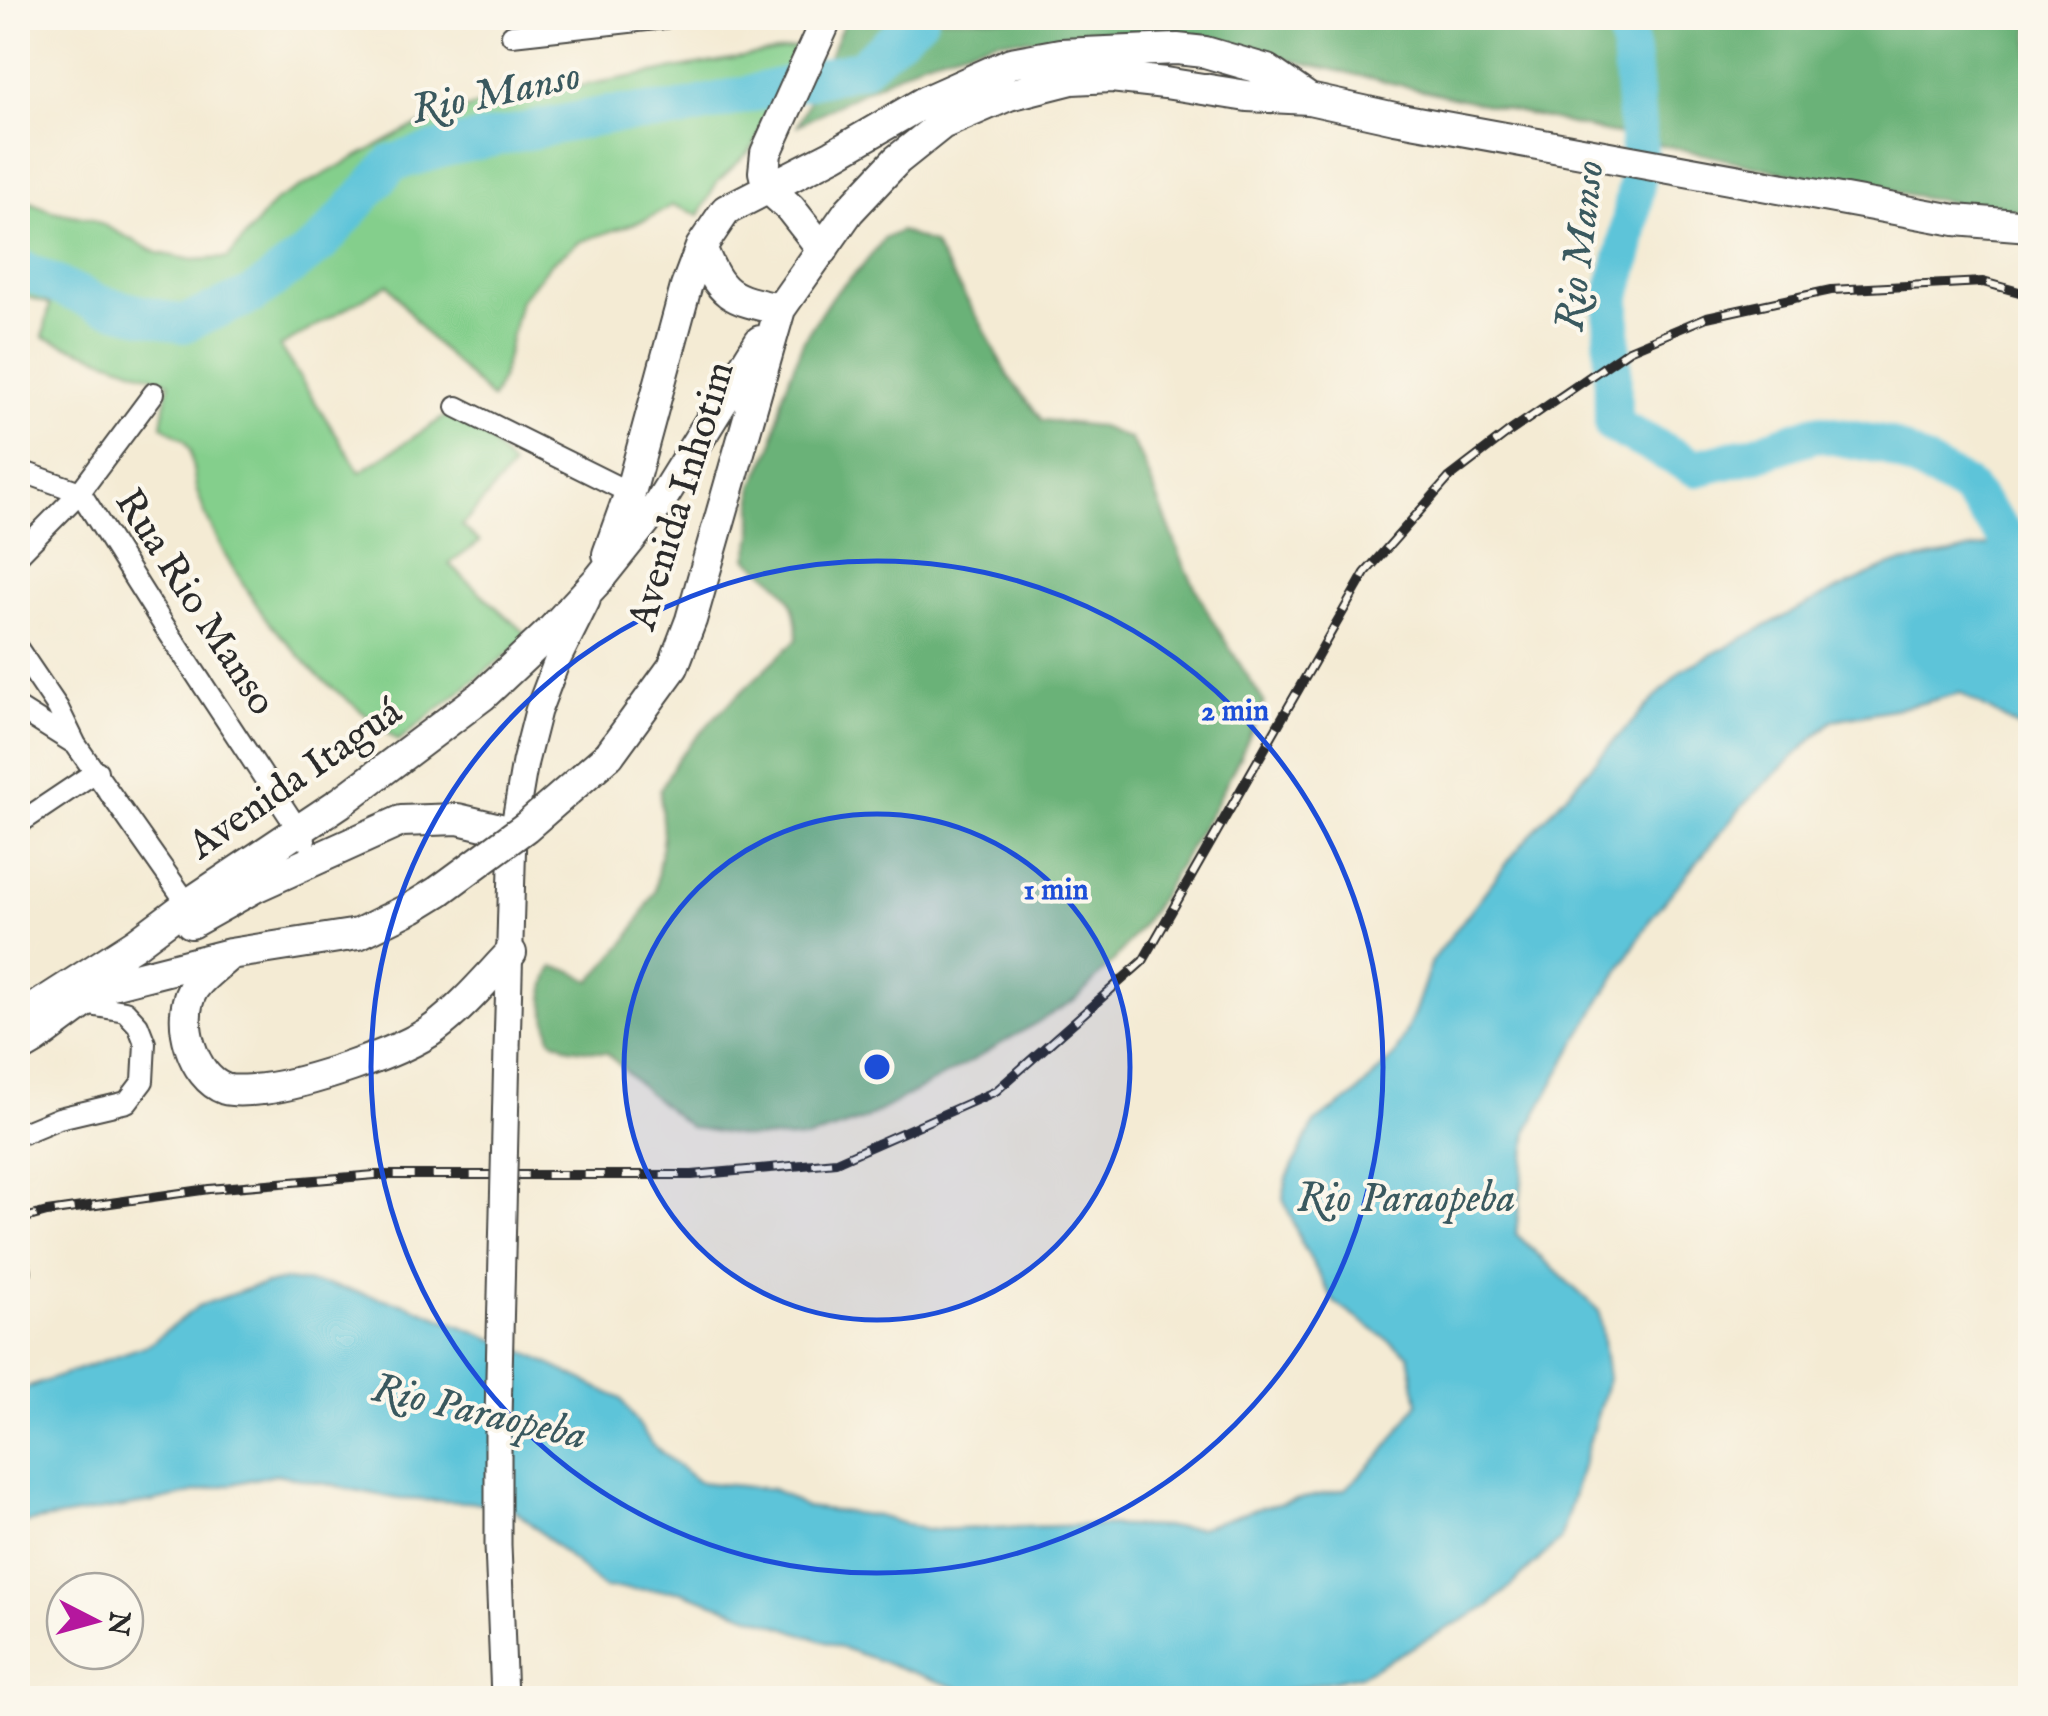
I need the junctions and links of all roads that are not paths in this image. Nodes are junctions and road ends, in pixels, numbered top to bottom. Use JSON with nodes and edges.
{"nodes":[{"id":1,"x":666,"y":18,"type":"edge"},
{"id":2,"x":579,"y":23,"type":"edge"},
{"id":3,"x":822,"y":28,"type":"edge"},
{"id":4,"x":512,"y":35,"type":"dead end"},
{"id":5,"x":1309,"y":99,"type":"junction"},
{"id":6,"x":768,"y":188,"type":"junction"},
{"id":7,"x":2030,"y":226,"type":"edge"},
{"id":8,"x":701,"y":247,"type":"junction"},
{"id":9,"x":824,"y":250,"type":"junction"},
{"id":10,"x":780,"y":309,"type":"junction"},
{"id":11,"x":154,"y":394,"type":"dead end"},
{"id":12,"x":457,"y":407,"type":"dead end"},
{"id":13,"x":18,"y":470,"type":"edge"},
{"id":14,"x":80,"y":492,"type":"junction"},
{"id":15,"x":630,"y":493,"type":"junction"},
{"id":16,"x":18,"y":555,"type":"edge"},
{"id":17,"x":599,"y":578,"type":"junction"},
{"id":18,"x":18,"y":649,"type":"edge"},
{"id":19,"x":20,"y":713,"type":"edge"},
{"id":20,"x":76,"y":745,"type":"junction"},
{"id":21,"x":97,"y":771,"type":"junction"},
{"id":22,"x":375,"y":777,"type":"junction"},
{"id":23,"x":402,"y":821,"type":"junction"},
{"id":24,"x":18,"y":824,"type":"edge"},
{"id":25,"x":300,"y":829,"type":"junction"},
{"id":26,"x":513,"y":832,"type":"junction"},
{"id":27,"x":315,"y":860,"type":"junction"},
{"id":28,"x":192,"y":912,"type":"junction"},
{"id":29,"x":511,"y":953,"type":"junction"},
{"id":30,"x":230,"y":954,"type":"junction"},
{"id":31,"x":108,"y":985,"type":"junction"},
{"id":32,"x":84,"y":1004,"type":"junction"},
{"id":33,"x":18,"y":1018,"type":"edge"},
{"id":34,"x":18,"y":1049,"type":"edge"},
{"id":35,"x":18,"y":1135,"type":"edge"},
{"id":36,"x":504,"y":1698,"type":"edge"}],
"edges":[{"from":1,"to":2,"type":"street"},
{"from":2,"to":4,"type":"street"},
{"from":3,"to":6,"type":"main road"},
{"from":5,"to":6,"type":"main road","name":"Avenida Inhotim"},
{"from":5,"to":7,"type":"main road","name":"Avenida Inhotim"},
{"from":5,"to":9,"type":"main road","name":"Avenida Inhotim"},
{"from":6,"to":8,"type":"main road","name":"Avenida Inhotim"},
{"from":6,"to":9,"type":"main road"},
{"from":8,"to":10,"type":"main road"},
{"from":8,"to":15,"type":"main road","name":"Avenida Inhotim"},
{"from":9,"to":10,"type":"main road","name":"Avenida Inhotim"},
{"from":10,"to":17,"type":"main road","name":"Avenida Itaguá"},
{"from":10,"to":30,"type":"main road","name":"Avenida Inhotim","bridge":true},
{"from":11,"to":14,"type":"street"},
{"from":12,"to":15,"type":"street"},
{"from":13,"to":14,"type":"street","name":"Rua Rio Manso"},
{"from":14,"to":16,"type":"street"},
{"from":14,"to":25,"type":"street","name":"Rua Rio Manso"},
{"from":15,"to":17,"type":"main road","name":"Avenida Inhotim"},
{"from":17,"to":22,"type":"main road","name":"Avenida Itaguá"},
{"from":17,"to":26,"type":"street"},
{"from":18,"to":20,"type":"street"},
{"from":19,"to":20,"type":"street"},
{"from":20,"to":21,"type":"street"},
{"from":21,"to":24,"type":"street"},
{"from":21,"to":28,"type":"street"},
{"from":22,"to":23,"type":"main road"},
{"from":22,"to":25,"type":"main road","name":"Avenida Itaguá"},
{"from":23,"to":26,"type":"main road"},
{"from":23,"to":27,"type":"main road"},
{"from":25,"to":27,"type":"street","name":"Rua Rio Manso"},
{"from":25,"to":28,"type":"main road","name":"Avenida Itaguá"},
{"from":26,"to":29,"type":"street"},
{"from":27,"to":28,"type":"main road"},
{"from":28,"to":31,"type":"main road"},
{"from":28,"to":33,"type":"main road","name":"Avenida Itaguá"},
{"from":29,"to":30,"type":"main road"},
{"from":29,"to":36,"type":"street","bridge":true},
{"from":30,"to":31,"type":"main road","name":"Avenida Inhotim"},
{"from":31,"to":32,"type":"main road","name":"Avenida Inhotim"},
{"from":32,"to":34,"type":"main road","name":"Avenida Inhotim"},
{"from":32,"to":35,"type":"street"}]}
